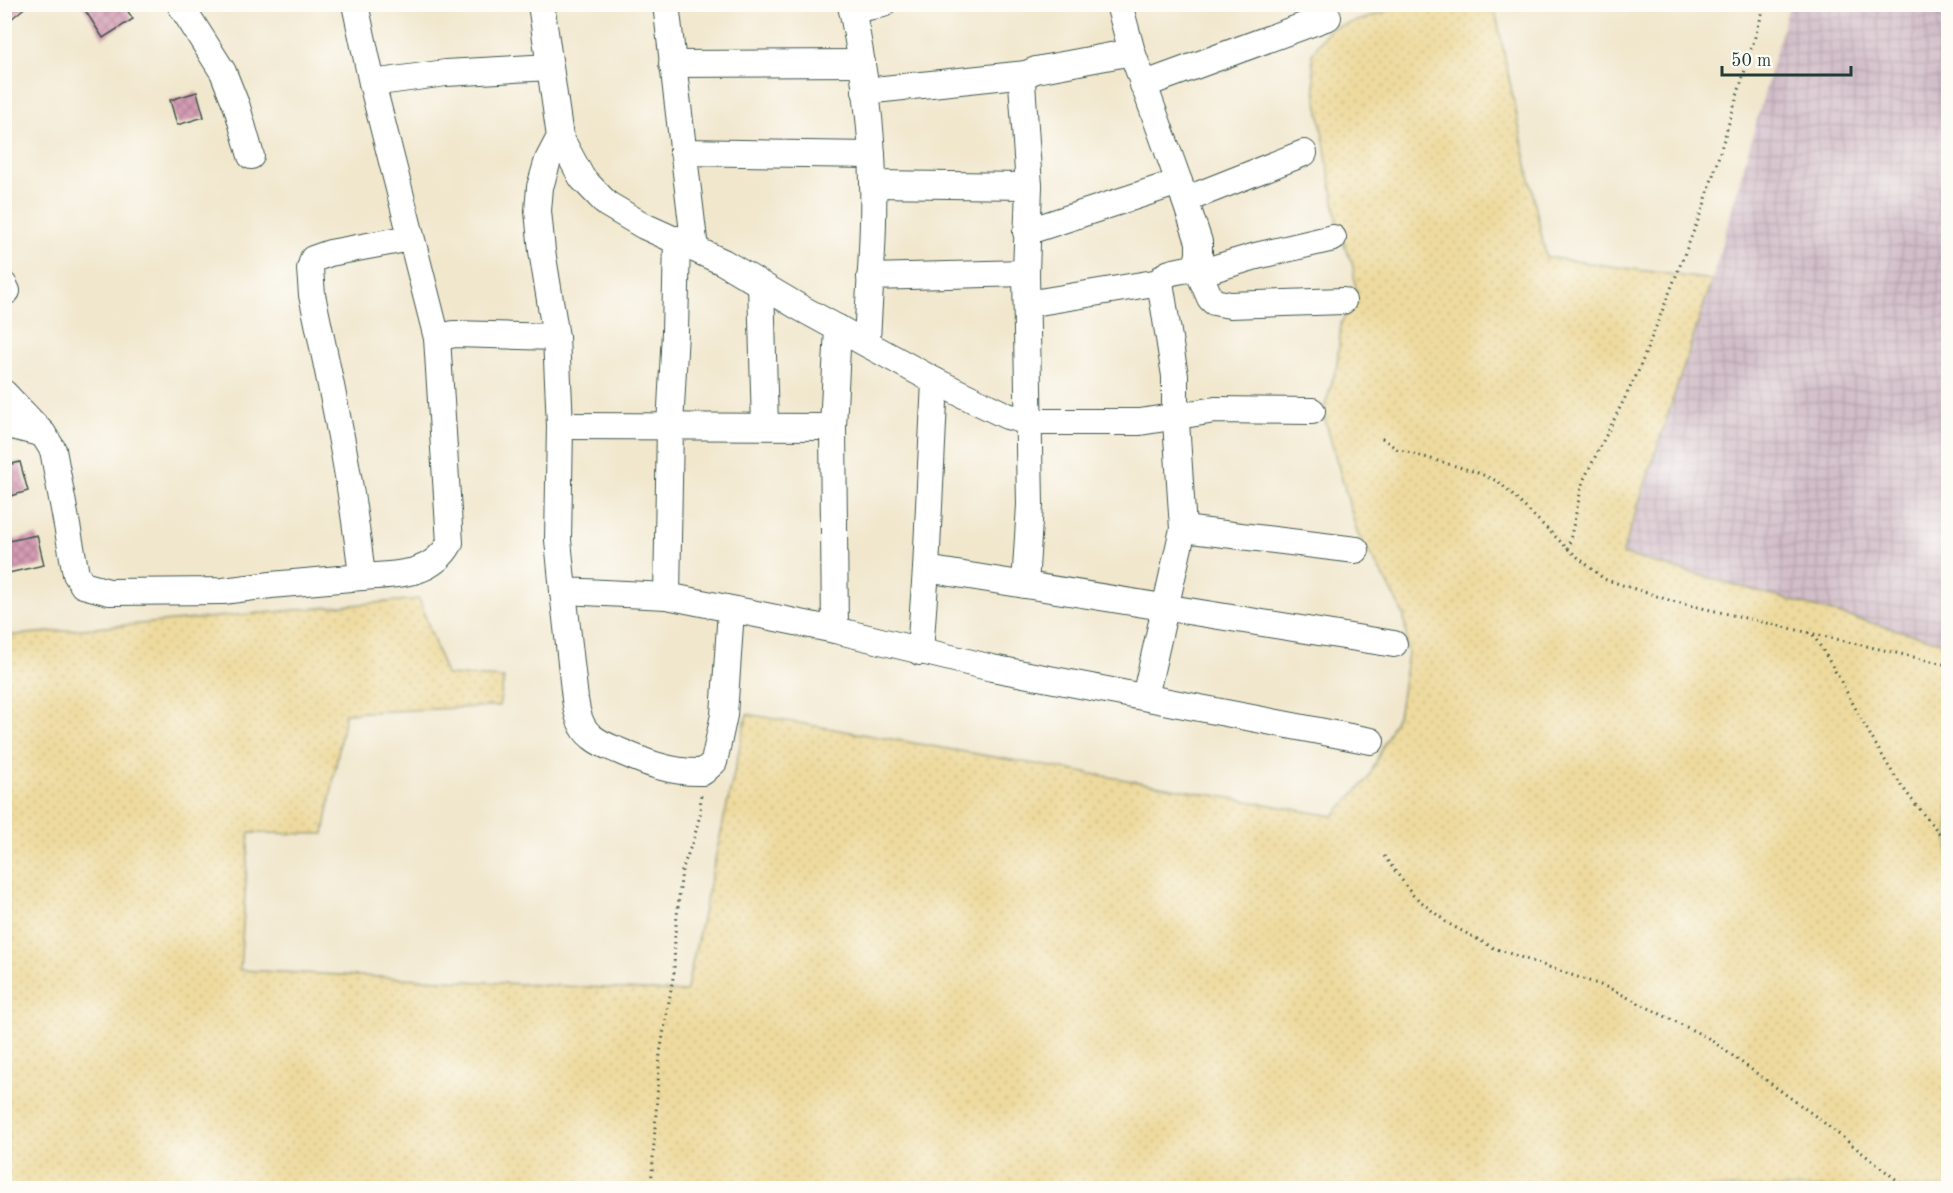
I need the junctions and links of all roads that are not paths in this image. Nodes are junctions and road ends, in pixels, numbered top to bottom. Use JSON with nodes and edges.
{"nodes":[{"id":1,"x":180,"y":4,"type":"edge"},
{"id":2,"x":355,"y":4,"type":"edge"},
{"id":3,"x":541,"y":4,"type":"edge"},
{"id":4,"x":666,"y":4,"type":"edge"},
{"id":5,"x":883,"y":4,"type":"edge"},
{"id":6,"x":1119,"y":4,"type":"edge"},
{"id":7,"x":852,"y":7,"type":"edge"},
{"id":8,"x":1328,"y":17,"type":"dead end"},
{"id":9,"x":1132,"y":52,"type":"junction"},
{"id":10,"x":862,"y":63,"type":"junction"},
{"id":11,"x":672,"y":64,"type":"junction"},
{"id":12,"x":550,"y":67,"type":"junction"},
{"id":13,"x":1026,"y":74,"type":"junction"},
{"id":14,"x":372,"y":83,"type":"junction"},
{"id":15,"x":1143,"y":85,"type":"junction"},
{"id":16,"x":865,"y":92,"type":"junction"},
{"id":17,"x":560,"y":137,"type":"junction"},
{"id":18,"x":683,"y":152,"type":"junction"},
{"id":19,"x":1304,"y":153,"type":"dead end"},
{"id":20,"x":872,"y":155,"type":"junction"},
{"id":21,"x":250,"y":156,"type":"dead end"},
{"id":22,"x":873,"y":184,"type":"junction"},
{"id":23,"x":1029,"y":186,"type":"junction"},
{"id":24,"x":1182,"y":191,"type":"junction"},
{"id":25,"x":1026,"y":232,"type":"junction"},
{"id":26,"x":411,"y":238,"type":"junction"},
{"id":27,"x":1333,"y":238,"type":"dead end"},
{"id":28,"x":686,"y":244,"type":"junction"},
{"id":29,"x":1197,"y":269,"type":"junction"},
{"id":30,"x":1026,"y":273,"type":"junction"},
{"id":31,"x":870,"y":277,"type":"junction"},
{"id":32,"x":1160,"y":282,"type":"junction"},
{"id":33,"x":761,"y":285,"type":"junction"},
{"id":34,"x":1343,"y":301,"type":"dead end"},
{"id":35,"x":1027,"y":304,"type":"junction"},
{"id":36,"x":838,"y":328,"type":"junction"},
{"id":37,"x":556,"y":337,"type":"junction"},
{"id":38,"x":437,"y":338,"type":"junction"},
{"id":39,"x":867,"y":343,"type":"junction"},
{"id":40,"x":935,"y":381,"type":"junction"},
{"id":41,"x":4,"y":393,"type":"edge"},
{"id":42,"x":1312,"y":411,"type":"dead end"},
{"id":43,"x":1175,"y":417,"type":"junction"},
{"id":44,"x":1030,"y":422,"type":"junction"},
{"id":45,"x":4,"y":424,"type":"edge"},
{"id":46,"x":560,"y":426,"type":"junction"},
{"id":47,"x":670,"y":426,"type":"junction"},
{"id":48,"x":765,"y":426,"type":"junction"},
{"id":49,"x":833,"y":427,"type":"junction"},
{"id":50,"x":43,"y":434,"type":"junction"},
{"id":51,"x":1183,"y":529,"type":"junction"},
{"id":52,"x":1356,"y":550,"type":"dead end"},
{"id":53,"x":926,"y":569,"type":"junction"},
{"id":54,"x":362,"y":577,"type":"junction"},
{"id":55,"x":1025,"y":585,"type":"junction"},
{"id":56,"x":563,"y":591,"type":"junction"},
{"id":57,"x":667,"y":596,"type":"junction"},
{"id":58,"x":1165,"y":608,"type":"junction"},
{"id":59,"x":731,"y":610,"type":"junction"},
{"id":60,"x":835,"y":630,"type":"junction"},
{"id":61,"x":1394,"y":644,"type":"dead end"},
{"id":62,"x":920,"y":651,"type":"junction"},
{"id":63,"x":1145,"y":697,"type":"junction"},
{"id":64,"x":1371,"y":741,"type":"dead end"}],
"edges":[{"from":1,"to":21,"type":"street"},
{"from":2,"to":14,"type":"street"},
{"from":3,"to":12,"type":"street"},
{"from":4,"to":11,"type":"street"},
{"from":5,"to":7,"type":"street"},
{"from":6,"to":9,"type":"street"},
{"from":7,"to":10,"type":"street"},
{"from":8,"to":15,"type":"street"},
{"from":9,"to":13,"type":"street"},
{"from":9,"to":15,"type":"street"},
{"from":10,"to":11,"type":"street"},
{"from":10,"to":16,"type":"street"},
{"from":11,"to":18,"type":"street"},
{"from":12,"to":14,"type":"street"},
{"from":12,"to":17,"type":"street"},
{"from":13,"to":16,"type":"street"},
{"from":13,"to":23,"type":"street"},
{"from":14,"to":26,"type":"street"},
{"from":15,"to":24,"type":"street"},
{"from":16,"to":20,"type":"street"},
{"from":17,"to":28,"type":"street"},
{"from":17,"to":37,"type":"street"},
{"from":18,"to":20,"type":"street"},
{"from":18,"to":28,"type":"street"},
{"from":19,"to":24,"type":"street"},
{"from":20,"to":22,"type":"street"},
{"from":22,"to":23,"type":"street"},
{"from":22,"to":31,"type":"street"},
{"from":23,"to":25,"type":"street"},
{"from":24,"to":25,"type":"street"},
{"from":24,"to":29,"type":"street"},
{"from":25,"to":30,"type":"street"},
{"from":26,"to":38,"type":"street"},
{"from":26,"to":54,"type":"street"},
{"from":27,"to":29,"type":"street"},
{"from":28,"to":33,"type":"street"},
{"from":28,"to":47,"type":"street"},
{"from":29,"to":32,"type":"street"},
{"from":29,"to":34,"type":"street"},
{"from":30,"to":31,"type":"street"},
{"from":30,"to":35,"type":"street"},
{"from":31,"to":39,"type":"street"},
{"from":32,"to":35,"type":"street"},
{"from":32,"to":43,"type":"street"},
{"from":33,"to":36,"type":"street"},
{"from":33,"to":48,"type":"street"},
{"from":35,"to":44,"type":"street"},
{"from":36,"to":39,"type":"street"},
{"from":36,"to":49,"type":"street"},
{"from":37,"to":38,"type":"street"},
{"from":37,"to":46,"type":"street"},
{"from":38,"to":54,"type":"street"},
{"from":39,"to":40,"type":"street"},
{"from":40,"to":44,"type":"street"},
{"from":40,"to":53,"type":"street"},
{"from":41,"to":50,"type":"street"},
{"from":42,"to":43,"type":"street"},
{"from":43,"to":44,"type":"street"},
{"from":43,"to":51,"type":"street"},
{"from":44,"to":55,"type":"street"},
{"from":45,"to":50,"type":"street"},
{"from":46,"to":47,"type":"street"},
{"from":46,"to":56,"type":"street"},
{"from":47,"to":48,"type":"street"},
{"from":47,"to":57,"type":"street"},
{"from":48,"to":49,"type":"street"},
{"from":49,"to":60,"type":"street"},
{"from":50,"to":54,"type":"street"},
{"from":51,"to":52,"type":"street"},
{"from":51,"to":58,"type":"street"},
{"from":53,"to":55,"type":"street"},
{"from":53,"to":62,"type":"street"},
{"from":55,"to":58,"type":"street"},
{"from":56,"to":57,"type":"street"},
{"from":56,"to":59,"type":"street"},
{"from":57,"to":59,"type":"street"},
{"from":58,"to":61,"type":"street"},
{"from":58,"to":63,"type":"street"},
{"from":59,"to":60,"type":"street"},
{"from":60,"to":62,"type":"street"},
{"from":62,"to":63,"type":"street"},
{"from":63,"to":64,"type":"street"}]}
